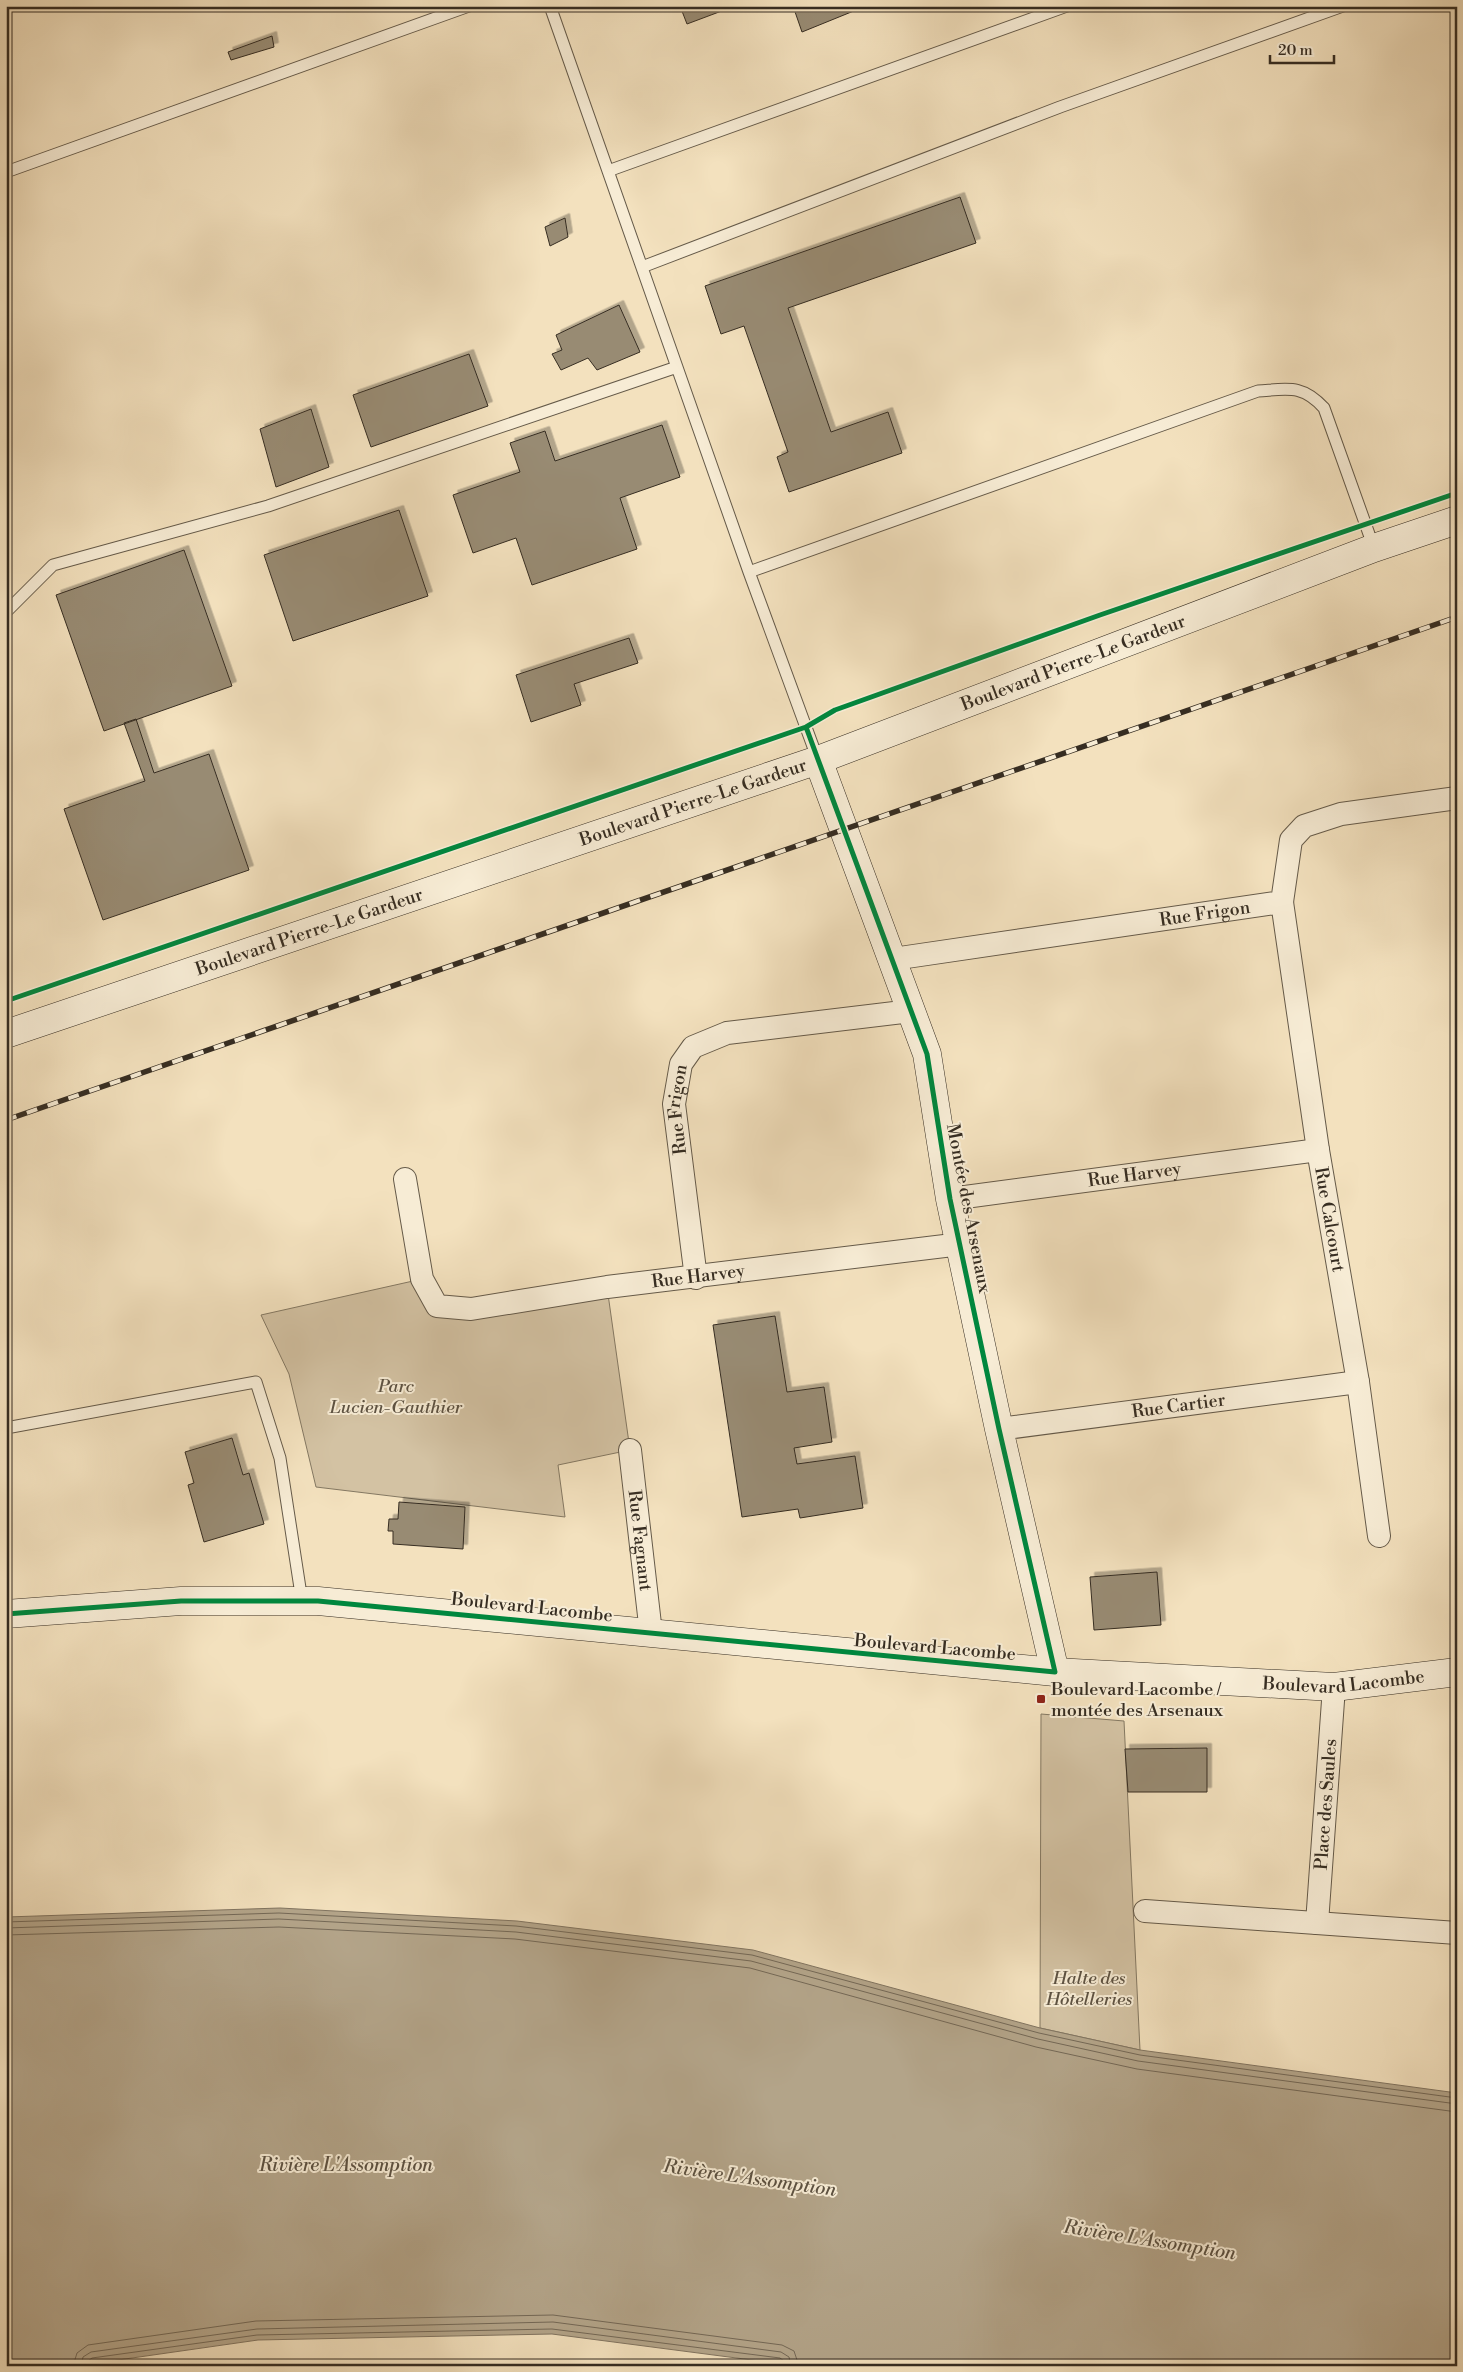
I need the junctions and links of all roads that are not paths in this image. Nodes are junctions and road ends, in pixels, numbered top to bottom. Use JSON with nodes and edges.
{"nodes":[{"id":1,"x":469,"y":6,"type":"edge"},
{"id":2,"x":550,"y":6,"type":"edge"},
{"id":3,"x":1067,"y":6,"type":"edge"},
{"id":4,"x":1343,"y":6,"type":"edge"},
{"id":5,"x":608,"y":171,"type":"junction"},
{"id":6,"x":6,"y":172,"type":"edge"},
{"id":7,"x":642,"y":267,"type":"junction"},
{"id":8,"x":677,"y":367,"type":"junction"},
{"id":9,"x":1457,"y":520,"type":"edge"},
{"id":10,"x":1374,"y":548,"type":"junction"},
{"id":11,"x":749,"y":572,"type":"junction"},
{"id":12,"x":6,"y":612,"type":"edge"},
{"id":13,"x":818,"y":760,"type":"junction"},
{"id":14,"x":1457,"y":798,"type":"edge"},
{"id":15,"x":1282,"y":902,"type":"junction"},
{"id":16,"x":893,"y":959,"type":"junction"},
{"id":17,"x":910,"y":1011,"type":"junction"},
{"id":18,"x":6,"y":1034,"type":"edge"},
{"id":19,"x":1318,"y":1150,"type":"junction"},
{"id":20,"x":405,"y":1179,"type":"dead end"},
{"id":21,"x":950,"y":1199,"type":"junction"},
{"id":22,"x":961,"y":1244,"type":"junction"},
{"id":23,"x":696,"y":1278,"type":"junction"},
{"id":24,"x":1358,"y":1382,"type":"junction"},
{"id":25,"x":6,"y":1428,"type":"edge"},
{"id":26,"x":999,"y":1429,"type":"junction"},
{"id":27,"x":630,"y":1450,"type":"dead end"},
{"id":28,"x":1379,"y":1536,"type":"dead end"},
{"id":29,"x":302,"y":1601,"type":"junction"},
{"id":30,"x":6,"y":1614,"type":"edge"},
{"id":31,"x":651,"y":1633,"type":"junction"},
{"id":32,"x":1055,"y":1672,"type":"junction"},
{"id":33,"x":1457,"y":1672,"type":"edge"},
{"id":34,"x":1334,"y":1687,"type":"junction"},
{"id":35,"x":1145,"y":1911,"type":"dead end"},
{"id":36,"x":1317,"y":1923,"type":"junction"},
{"id":37,"x":1457,"y":1933,"type":"edge"}],
"edges":[{"from":1,"to":6,"type":"lane"},
{"from":2,"to":5,"type":"lane"},
{"from":3,"to":5,"type":"lane"},
{"from":4,"to":7,"type":"lane"},
{"from":5,"to":7,"type":"lane"},
{"from":7,"to":8,"type":"lane"},
{"from":8,"to":11,"type":"lane"},
{"from":8,"to":12,"type":"lane"},
{"from":9,"to":10,"type":"street","name":"Boulevard Pierre-Le Gardeur"},
{"from":10,"to":11,"type":"lane"},
{"from":10,"to":13,"type":"street","name":"Boulevard Pierre-Le Gardeur"},
{"from":11,"to":13,"type":"lane"},
{"from":13,"to":16,"type":"street","name":"Montée des Arsenaux"},
{"from":13,"to":18,"type":"street","name":"Boulevard Pierre-Le Gardeur"},
{"from":14,"to":15,"type":"street"},
{"from":15,"to":16,"type":"street","name":"Rue Frigon"},
{"from":15,"to":19,"type":"street","name":"Rue Calcourt"},
{"from":16,"to":17,"type":"street","name":"Montée des Arsenaux"},
{"from":17,"to":21,"type":"street","name":"Montée des Arsenaux"},
{"from":17,"to":23,"type":"street","name":"Rue Frigon"},
{"from":19,"to":21,"type":"street","name":"Rue Harvey"},
{"from":19,"to":24,"type":"street","name":"Rue Calcourt"},
{"from":20,"to":23,"type":"street","name":"Rue Harvey"},
{"from":21,"to":22,"type":"street","name":"Montée des Arsenaux"},
{"from":22,"to":23,"type":"street","name":"Rue Harvey"},
{"from":22,"to":26,"type":"street","name":"Montée des Arsenaux"},
{"from":24,"to":26,"type":"street","name":"Rue Cartier"},
{"from":24,"to":28,"type":"street","name":"Rue Calcourt"},
{"from":25,"to":29,"type":"lane"},
{"from":26,"to":32,"type":"street","name":"Montée des Arsenaux"},
{"from":27,"to":31,"type":"street","name":"Rue Fagnant"},
{"from":29,"to":30,"type":"street","name":"Boulevard Lacombe"},
{"from":29,"to":31,"type":"street","name":"Boulevard Lacombe"},
{"from":31,"to":32,"type":"street","name":"Boulevard Lacombe"},
{"from":32,"to":34,"type":"street","name":"Boulevard Lacombe"},
{"from":33,"to":34,"type":"street","name":"Boulevard Lacombe"},
{"from":34,"to":36,"type":"street","name":"Place des Saules"},
{"from":35,"to":36,"type":"street"},
{"from":36,"to":37,"type":"street"}]}
